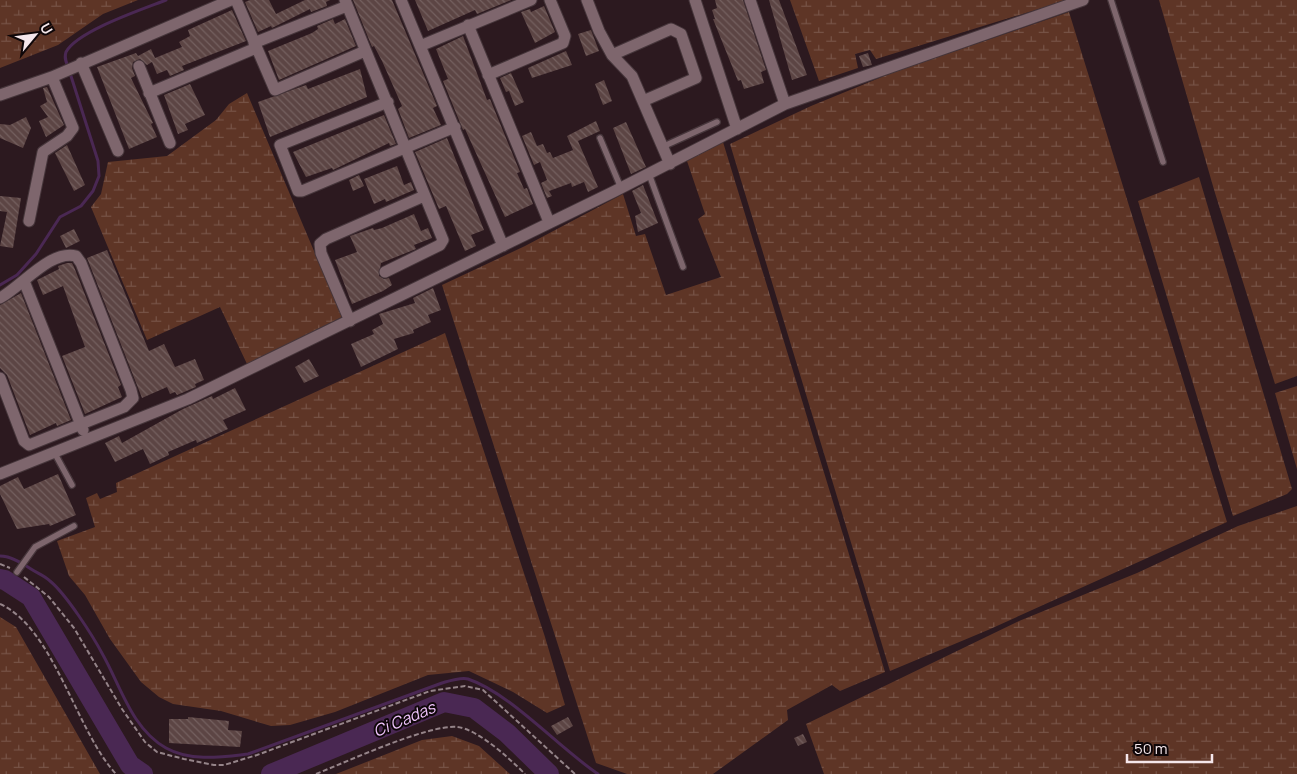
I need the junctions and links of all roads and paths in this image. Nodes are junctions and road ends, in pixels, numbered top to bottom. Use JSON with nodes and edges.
{"nodes":[{"id":1,"x":231,"y":0,"type":"edge"},
{"id":2,"x":236,"y":0,"type":"edge"},
{"id":3,"x":401,"y":0,"type":"edge"},
{"id":4,"x":531,"y":0,"type":"edge"},
{"id":5,"x":550,"y":0,"type":"edge"},
{"id":6,"x":588,"y":0,"type":"edge"},
{"id":7,"x":695,"y":0,"type":"edge"},
{"id":8,"x":750,"y":0,"type":"edge"},
{"id":9,"x":1083,"y":0,"type":"edge"},
{"id":10,"x":1111,"y":0,"type":"edge"},
{"id":11,"x":346,"y":3,"type":"edge"},
{"id":12,"x":468,"y":25,"type":"junction"},
{"id":13,"x":255,"y":45,"type":"junction"},
{"id":14,"x":420,"y":46,"type":"junction"},
{"id":15,"x":365,"y":51,"type":"junction"},
{"id":16,"x":612,"y":54,"type":"junction"},
{"id":17,"x":74,"y":66,"type":"junction"},
{"id":18,"x":139,"y":66,"type":"dead end"},
{"id":19,"x":488,"y":75,"type":"junction"},
{"id":20,"x":52,"y":77,"type":"junction"},
{"id":21,"x":149,"y":93,"type":"junction"},
{"id":22,"x":0,"y":95,"type":"edge"},
{"id":23,"x":642,"y":101,"type":"junction"},
{"id":24,"x":388,"y":102,"type":"junction"},
{"id":25,"x":784,"y":104,"type":"junction"},
{"id":26,"x":717,"y":122,"type":"dead end"},
{"id":27,"x":455,"y":128,"type":"junction"},
{"id":28,"x":737,"y":129,"type":"junction"},
{"id":29,"x":600,"y":138,"type":"dead end"},
{"id":30,"x":170,"y":143,"type":"dead end"},
{"id":31,"x":662,"y":147,"type":"junction"},
{"id":32,"x":406,"y":148,"type":"junction"},
{"id":33,"x":118,"y":151,"type":"dead end"},
{"id":34,"x":1163,"y":162,"type":"dead end"},
{"id":35,"x":670,"y":164,"type":"junction"},
{"id":36,"x":649,"y":174,"type":"junction"},
{"id":37,"x":622,"y":188,"type":"junction"},
{"id":38,"x":424,"y":196,"type":"junction"},
{"id":39,"x":29,"y":221,"type":"dead end"},
{"id":40,"x":549,"y":222,"type":"junction"},
{"id":41,"x":503,"y":246,"type":"junction"},
{"id":42,"x":683,"y":267,"type":"dead end"},
{"id":43,"x":385,"y":272,"type":"dead end"},
{"id":44,"x":24,"y":281,"type":"junction"},
{"id":45,"x":0,"y":298,"type":"edge"},
{"id":46,"x":350,"y":321,"type":"junction"},
{"id":47,"x":0,"y":378,"type":"edge"},
{"id":48,"x":80,"y":425,"type":"junction"},
{"id":49,"x":87,"y":439,"type":"junction"},
{"id":50,"x":54,"y":452,"type":"junction"},
{"id":51,"x":0,"y":474,"type":"edge"},
{"id":52,"x":72,"y":485,"type":"dead end"},
{"id":53,"x":74,"y":526,"type":"dead end"},
{"id":54,"x":18,"y":570,"type":"joint"},
{"id":55,"x":0,"y":604,"type":"edge"},
{"id":56,"x":116,"y":774,"type":"edge"},
{"id":57,"x":316,"y":774,"type":"edge"},
{"id":58,"x":525,"y":774,"type":"edge"},
{"id":59,"x":575,"y":774,"type":"edge"}],
"edges":[{"from":1,"to":17,"type":"street"},
{"from":2,"to":13,"type":"street"},
{"from":3,"to":14,"type":"street"},
{"from":4,"to":12,"type":"street"},
{"from":5,"to":19,"type":"street"},
{"from":6,"to":16,"type":"street"},
{"from":7,"to":28,"type":"street"},
{"from":8,"to":25,"type":"street"},
{"from":9,"to":25,"type":"street"},
{"from":10,"to":34,"type":"lane"},
{"from":11,"to":13,"type":"street"},
{"from":11,"to":15,"type":"street"},
{"from":12,"to":14,"type":"street"},
{"from":12,"to":19,"type":"street"},
{"from":13,"to":15,"type":"street"},
{"from":13,"to":21,"type":"street"},
{"from":14,"to":27,"type":"street"},
{"from":15,"to":24,"type":"street"},
{"from":16,"to":23,"type":"street"},
{"from":16,"to":23,"type":"street"},
{"from":17,"to":20,"type":"street"},
{"from":17,"to":33,"type":"street"},
{"from":18,"to":21,"type":"street"},
{"from":19,"to":40,"type":"street"},
{"from":20,"to":22,"type":"street"},
{"from":20,"to":39,"type":"street"},
{"from":21,"to":30,"type":"street"},
{"from":23,"to":31,"type":"street"},
{"from":24,"to":32,"type":"street"},
{"from":24,"to":32,"type":"street"},
{"from":25,"to":28,"type":"street"},
{"from":26,"to":31,"type":"lane"},
{"from":27,"to":32,"type":"street"},
{"from":27,"to":41,"type":"street"},
{"from":28,"to":35,"type":"street"},
{"from":29,"to":37,"type":"lane"},
{"from":31,"to":35,"type":"street"},
{"from":32,"to":38,"type":"street"},
{"from":35,"to":36,"type":"street"},
{"from":36,"to":37,"type":"street"},
{"from":36,"to":42,"type":"lane"},
{"from":37,"to":40,"type":"street"},
{"from":38,"to":43,"type":"street"},
{"from":38,"to":46,"type":"street"},
{"from":40,"to":41,"type":"street"},
{"from":41,"to":46,"type":"street"},
{"from":44,"to":45,"type":"street"},
{"from":44,"to":48,"type":"street"},
{"from":44,"to":48,"type":"street"},
{"from":46,"to":49,"type":"street"},
{"from":47,"to":48,"type":"street"},
{"from":48,"to":49,"type":"street"},
{"from":49,"to":50,"type":"street"},
{"from":50,"to":51,"type":"street"},
{"from":50,"to":52,"type":"lane"},
{"from":53,"to":54,"type":"lane"},
{"from":54,"to":59,"type":"path"},
{"from":55,"to":56,"type":"path"},
{"from":57,"to":58,"type":"path"}]}
